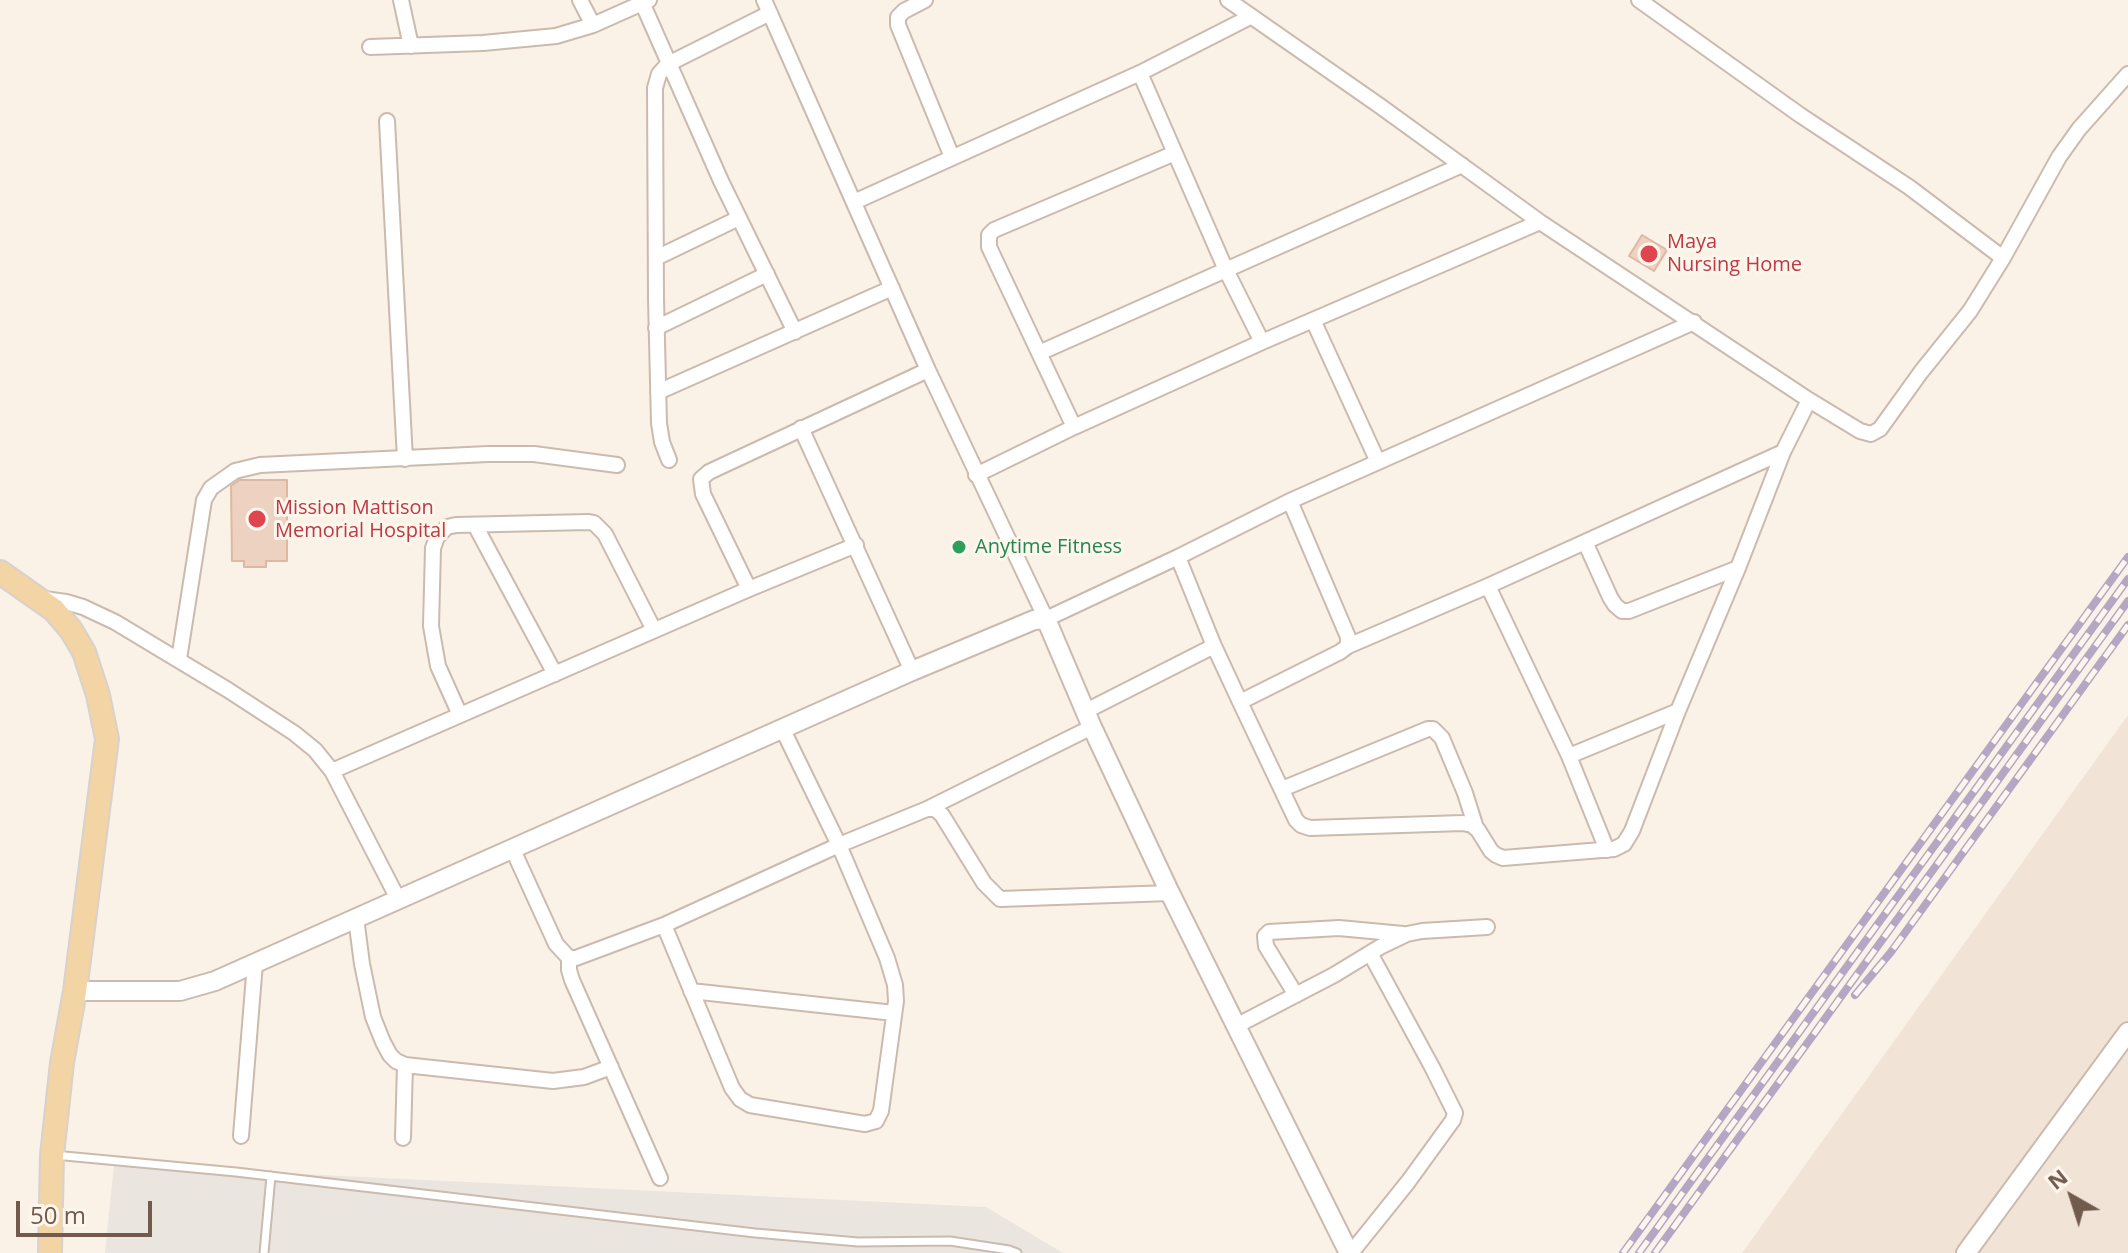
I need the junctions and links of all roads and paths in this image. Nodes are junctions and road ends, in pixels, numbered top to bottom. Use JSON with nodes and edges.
{"nodes":[{"id":1,"x":402,"y":0,"type":"edge"},
{"id":2,"x":580,"y":0,"type":"edge"},
{"id":3,"x":925,"y":0,"type":"edge"},
{"id":4,"x":1639,"y":0,"type":"edge"},
{"id":5,"x":644,"y":1,"type":"edge"},
{"id":6,"x":1230,"y":1,"type":"edge"},
{"id":7,"x":767,"y":7,"type":"edge"},
{"id":8,"x":1250,"y":17,"type":"junction"},
{"id":9,"x":593,"y":25,"type":"junction"},
{"id":10,"x":411,"y":46,"type":"junction"},
{"id":11,"x":370,"y":47,"type":"dead end"},
{"id":12,"x":668,"y":64,"type":"junction"},
{"id":13,"x":1140,"y":73,"type":"junction"},
{"id":14,"x":2128,"y":74,"type":"edge"},
{"id":15,"x":387,"y":121,"type":"dead end"},
{"id":16,"x":1175,"y":153,"type":"junction"},
{"id":17,"x":952,"y":157,"type":"junction"},
{"id":18,"x":1462,"y":165,"type":"junction"},
{"id":19,"x":854,"y":202,"type":"junction"},
{"id":20,"x":739,"y":218,"type":"junction"},
{"id":21,"x":1540,"y":222,"type":"junction"},
{"id":22,"x":656,"y":258,"type":"junction"},
{"id":23,"x":2003,"y":258,"type":"junction"},
{"id":24,"x":1226,"y":270,"type":"junction"},
{"id":25,"x":767,"y":274,"type":"junction"},
{"id":26,"x":892,"y":288,"type":"junction"},
{"id":27,"x":1313,"y":320,"type":"junction"},
{"id":28,"x":1694,"y":322,"type":"junction"},
{"id":29,"x":656,"y":328,"type":"junction"},
{"id":30,"x":795,"y":332,"type":"junction"},
{"id":31,"x":1262,"y":342,"type":"junction"},
{"id":32,"x":1039,"y":353,"type":"junction"},
{"id":33,"x":928,"y":370,"type":"junction"},
{"id":34,"x":658,"y":392,"type":"junction"},
{"id":35,"x":1809,"y":400,"type":"junction"},
{"id":36,"x":1074,"y":427,"type":"junction"},
{"id":37,"x":801,"y":428,"type":"junction"},
{"id":38,"x":1783,"y":452,"type":"junction"},
{"id":39,"x":405,"y":459,"type":"junction"},
{"id":40,"x":669,"y":460,"type":"dead end"},
{"id":41,"x":1378,"y":462,"type":"junction"},
{"id":42,"x":617,"y":465,"type":"dead end"},
{"id":43,"x":976,"y":475,"type":"junction"},
{"id":44,"x":1290,"y":501,"type":"junction"},
{"id":45,"x":475,"y":525,"type":"junction"},
{"id":46,"x":1585,"y":542,"type":"junction"},
{"id":47,"x":856,"y":545,"type":"junction"},
{"id":48,"x":1178,"y":557,"type":"junction"},
{"id":49,"x":1738,"y":568,"type":"junction"},
{"id":50,"x":0,"y":572,"type":"edge"},
{"id":51,"x":1488,"y":586,"type":"junction"},
{"id":52,"x":749,"y":589,"type":"junction"},
{"id":53,"x":36,"y":598,"type":"junction"},
{"id":54,"x":1046,"y":619,"type":"junction"},
{"id":55,"x":654,"y":630,"type":"junction"},
{"id":56,"x":1214,"y":646,"type":"junction"},
{"id":57,"x":1348,"y":646,"type":"junction"},
{"id":58,"x":179,"y":659,"type":"junction"},
{"id":59,"x":912,"y":671,"type":"junction"},
{"id":60,"x":555,"y":674,"type":"junction"},
{"id":61,"x":1240,"y":702,"type":"junction"},
{"id":62,"x":1678,"y":711,"type":"junction"},
{"id":63,"x":460,"y":715,"type":"junction"},
{"id":64,"x":1089,"y":719,"type":"junction"},
{"id":65,"x":783,"y":730,"type":"junction"},
{"id":66,"x":1569,"y":756,"type":"junction"},
{"id":67,"x":332,"y":771,"type":"junction"},
{"id":68,"x":1282,"y":789,"type":"junction"},
{"id":69,"x":927,"y":809,"type":"junction"},
{"id":70,"x":1476,"y":828,"type":"junction"},
{"id":71,"x":839,"y":845,"type":"junction"},
{"id":72,"x":513,"y":850,"type":"junction"},
{"id":73,"x":1607,"y":850,"type":"junction"},
{"id":74,"x":1170,"y":893,"type":"junction"},
{"id":75,"x":398,"y":899,"type":"junction"},
{"id":76,"x":356,"y":918,"type":"junction"},
{"id":77,"x":664,"y":925,"type":"junction"},
{"id":78,"x":1487,"y":927,"type":"dead end"},
{"id":79,"x":1407,"y":934,"type":"junction"},
{"id":80,"x":1370,"y":953,"type":"junction"},
{"id":81,"x":569,"y":958,"type":"junction"},
{"id":82,"x":255,"y":963,"type":"junction"},
{"id":83,"x":75,"y":991,"type":"junction"},
{"id":84,"x":691,"y":991,"type":"junction"},
{"id":85,"x":1296,"y":995,"type":"junction"},
{"id":86,"x":894,"y":1013,"type":"junction"},
{"id":87,"x":1236,"y":1026,"type":"junction"},
{"id":88,"x":2128,"y":1032,"type":"edge"},
{"id":89,"x":405,"y":1065,"type":"junction"},
{"id":90,"x":611,"y":1067,"type":"junction"},
{"id":91,"x":241,"y":1136,"type":"dead end"},
{"id":92,"x":403,"y":1138,"type":"dead end"},
{"id":93,"x":52,"y":1155,"type":"junction"},
{"id":94,"x":271,"y":1176,"type":"junction"},
{"id":95,"x":660,"y":1178,"type":"dead end"},
{"id":96,"x":50,"y":1249,"type":"edge"},
{"id":97,"x":264,"y":1253,"type":"edge"},
{"id":98,"x":1017,"y":1253,"type":"edge"},
{"id":99,"x":1350,"y":1253,"type":"edge"},
{"id":100,"x":1966,"y":1253,"type":"edge"}],
"edges":[{"from":1,"to":10,"type":"street"},
{"from":2,"to":9,"type":"street"},
{"from":3,"to":17,"type":"street"},
{"from":4,"to":23,"type":"street"},
{"from":5,"to":9,"type":"street"},
{"from":5,"to":12,"type":"street"},
{"from":6,"to":8,"type":"street"},
{"from":7,"to":12,"type":"street"},
{"from":7,"to":19,"type":"street"},
{"from":8,"to":13,"type":"street"},
{"from":8,"to":18,"type":"street"},
{"from":9,"to":10,"type":"street"},
{"from":10,"to":11,"type":"street"},
{"from":12,"to":20,"type":"street"},
{"from":12,"to":22,"type":"street"},
{"from":13,"to":16,"type":"street"},
{"from":13,"to":17,"type":"street"},
{"from":14,"to":23,"type":"street"},
{"from":15,"to":39,"type":"street"},
{"from":16,"to":24,"type":"street"},
{"from":16,"to":32,"type":"street"},
{"from":17,"to":19,"type":"street"},
{"from":18,"to":21,"type":"street"},
{"from":18,"to":24,"type":"street"},
{"from":19,"to":26,"type":"street"},
{"from":20,"to":22,"type":"street"},
{"from":20,"to":25,"type":"street"},
{"from":21,"to":27,"type":"street"},
{"from":21,"to":28,"type":"street"},
{"from":22,"to":29,"type":"street"},
{"from":23,"to":35,"type":"street"},
{"from":24,"to":31,"type":"street"},
{"from":24,"to":32,"type":"street"},
{"from":25,"to":29,"type":"street"},
{"from":25,"to":30,"type":"street"},
{"from":26,"to":30,"type":"street"},
{"from":26,"to":33,"type":"street"},
{"from":27,"to":31,"type":"street"},
{"from":27,"to":41,"type":"street"},
{"from":28,"to":35,"type":"street"},
{"from":28,"to":41,"type":"street"},
{"from":29,"to":34,"type":"street"},
{"from":30,"to":34,"type":"street"},
{"from":31,"to":36,"type":"street"},
{"from":32,"to":36,"type":"street"},
{"from":33,"to":37,"type":"street"},
{"from":33,"to":43,"type":"street"},
{"from":34,"to":40,"type":"street"},
{"from":35,"to":38,"type":"street"},
{"from":36,"to":43,"type":"street"},
{"from":37,"to":47,"type":"street"},
{"from":37,"to":52,"type":"street"},
{"from":38,"to":46,"type":"street"},
{"from":38,"to":49,"type":"street"},
{"from":39,"to":42,"type":"street"},
{"from":39,"to":58,"type":"street"},
{"from":41,"to":44,"type":"street"},
{"from":43,"to":54,"type":"street"},
{"from":44,"to":48,"type":"street"},
{"from":44,"to":57,"type":"street"},
{"from":45,"to":55,"type":"street"},
{"from":45,"to":60,"type":"street"},
{"from":45,"to":63,"type":"street"},
{"from":46,"to":49,"type":"street"},
{"from":46,"to":51,"type":"street"},
{"from":47,"to":52,"type":"street"},
{"from":47,"to":59,"type":"street"},
{"from":48,"to":54,"type":"street"},
{"from":48,"to":56,"type":"street"},
{"from":49,"to":62,"type":"street"},
{"from":50,"to":53,"type":"main road"},
{"from":51,"to":57,"type":"street"},
{"from":51,"to":66,"type":"street"},
{"from":52,"to":55,"type":"street"},
{"from":53,"to":58,"type":"street"},
{"from":53,"to":83,"type":"main road"},
{"from":54,"to":59,"type":"street"},
{"from":54,"to":64,"type":"street"},
{"from":55,"to":60,"type":"street"},
{"from":56,"to":61,"type":"street"},
{"from":56,"to":64,"type":"street"},
{"from":57,"to":61,"type":"street"},
{"from":58,"to":67,"type":"street"},
{"from":59,"to":65,"type":"street"},
{"from":60,"to":63,"type":"street"},
{"from":61,"to":68,"type":"street"},
{"from":62,"to":66,"type":"street"},
{"from":62,"to":73,"type":"street"},
{"from":63,"to":67,"type":"street"},
{"from":64,"to":69,"type":"street"},
{"from":64,"to":74,"type":"street"},
{"from":65,"to":71,"type":"street"},
{"from":65,"to":72,"type":"street"},
{"from":66,"to":73,"type":"street"},
{"from":67,"to":75,"type":"street"},
{"from":68,"to":70,"type":"street"},
{"from":68,"to":70,"type":"street"},
{"from":69,"to":71,"type":"street"},
{"from":69,"to":74,"type":"street"},
{"from":70,"to":73,"type":"street"},
{"from":71,"to":77,"type":"street"},
{"from":71,"to":86,"type":"street"},
{"from":72,"to":75,"type":"street"},
{"from":72,"to":81,"type":"street"},
{"from":74,"to":87,"type":"street"},
{"from":75,"to":76,"type":"street"},
{"from":76,"to":82,"type":"street"},
{"from":76,"to":89,"type":"street"},
{"from":77,"to":81,"type":"street"},
{"from":77,"to":84,"type":"street"},
{"from":78,"to":79,"type":"street"},
{"from":79,"to":80,"type":"street"},
{"from":79,"to":85,"type":"street"},
{"from":80,"to":85,"type":"street"},
{"from":80,"to":99,"type":"street"},
{"from":81,"to":90,"type":"street"},
{"from":82,"to":83,"type":"street"},
{"from":82,"to":91,"type":"street"},
{"from":83,"to":93,"type":"main road"},
{"from":84,"to":86,"type":"street"},
{"from":84,"to":86,"type":"street"},
{"from":85,"to":87,"type":"street"},
{"from":87,"to":99,"type":"street"},
{"from":88,"to":100,"type":"street"},
{"from":89,"to":90,"type":"street"},
{"from":89,"to":92,"type":"street"},
{"from":90,"to":95,"type":"street"},
{"from":93,"to":94,"type":"lane"},
{"from":93,"to":96,"type":"main road"},
{"from":94,"to":97,"type":"lane"},
{"from":94,"to":98,"type":"lane"}]}
